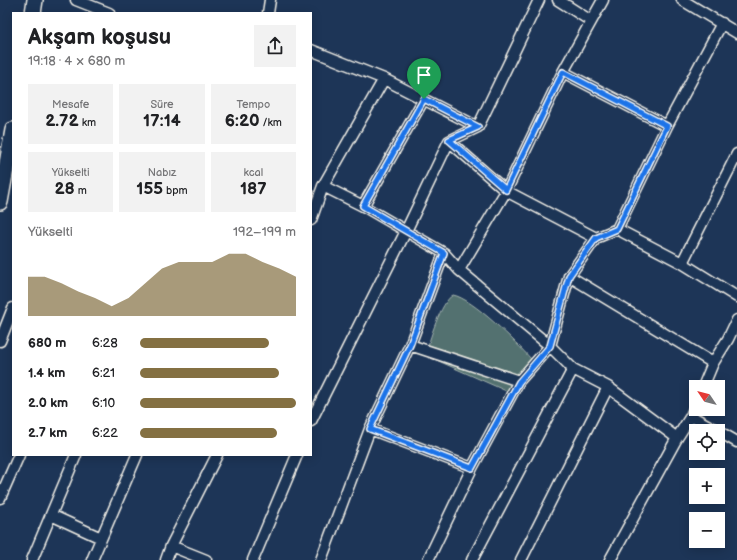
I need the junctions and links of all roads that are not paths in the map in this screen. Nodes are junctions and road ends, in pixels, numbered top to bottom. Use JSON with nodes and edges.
{"nodes":[{"id":1,"x":35,"y":0,"type":"edge"},
{"id":2,"x":76,"y":0,"type":"edge"},
{"id":3,"x":270,"y":0,"type":"edge"},
{"id":4,"x":539,"y":0,"type":"edge"},
{"id":5,"x":558,"y":0,"type":"edge"},
{"id":6,"x":603,"y":0,"type":"edge"},
{"id":7,"x":682,"y":0,"type":"edge"},
{"id":8,"x":33,"y":12,"type":"edge"},
{"id":9,"x":106,"y":12,"type":"edge"},
{"id":10,"x":268,"y":12,"type":"edge"},
{"id":11,"x":591,"y":21,"type":"junction"},
{"id":12,"x":722,"y":23,"type":"junction"},
{"id":13,"x":737,"y":33,"type":"edge"},
{"id":14,"x":312,"y":50,"type":"edge"},
{"id":15,"x":563,"y":72,"type":"junction"},
{"id":16,"x":384,"y":79,"type":"junction"},
{"id":17,"x":424,"y":99,"type":"junction"},
{"id":18,"x":667,"y":126,"type":"junction"},
{"id":19,"x":478,"y":127,"type":"junction"},
{"id":20,"x":12,"y":136,"type":"edge"},
{"id":21,"x":449,"y":140,"type":"junction"},
{"id":22,"x":737,"y":154,"type":"edge"},
{"id":23,"x":6,"y":175,"type":"edge"},
{"id":24,"x":323,"y":186,"type":"junction"},
{"id":25,"x":506,"y":190,"type":"junction"},
{"id":26,"x":0,"y":202,"type":"edge"},
{"id":27,"x":363,"y":206,"type":"junction"},
{"id":28,"x":312,"y":217,"type":"edge"},
{"id":29,"x":617,"y":229,"type":"junction"},
{"id":30,"x":406,"y":231,"type":"junction"},
{"id":31,"x":596,"y":238,"type":"junction"},
{"id":32,"x":444,"y":253,"type":"junction"},
{"id":33,"x":682,"y":263,"type":"junction"},
{"id":34,"x":459,"y":270,"type":"junction"},
{"id":35,"x":569,"y":276,"type":"junction"},
{"id":36,"x":737,"y":297,"type":"edge"},
{"id":37,"x":12,"y":311,"type":"edge"},
{"id":38,"x":737,"y":320,"type":"edge"},
{"id":39,"x":0,"y":341,"type":"edge"},
{"id":40,"x":733,"y":341,"type":"edge"},
{"id":41,"x":410,"y":345,"type":"junction"},
{"id":42,"x":550,"y":346,"type":"junction"},
{"id":43,"x":713,"y":363,"type":"junction"},
{"id":44,"x":573,"y":369,"type":"junction"},
{"id":45,"x":706,"y":380,"type":"edge"},
{"id":46,"x":519,"y":382,"type":"junction"},
{"id":47,"x":608,"y":387,"type":"junction"},
{"id":48,"x":691,"y":416,"type":"joint"},
{"id":49,"x":312,"y":419,"type":"edge"},
{"id":50,"x":705,"y":424,"type":"edge"},
{"id":51,"x":370,"y":429,"type":"junction"},
{"id":52,"x":725,"y":435,"type":"edge"},
{"id":53,"x":677,"y":438,"type":"junction"},
{"id":54,"x":737,"y":442,"type":"edge"},
{"id":55,"x":19,"y":456,"type":"edge"},
{"id":56,"x":76,"y":456,"type":"edge"},
{"id":57,"x":137,"y":456,"type":"edge"},
{"id":58,"x":216,"y":456,"type":"edge"},
{"id":59,"x":297,"y":456,"type":"edge"},
{"id":60,"x":472,"y":468,"type":"junction"},
{"id":61,"x":0,"y":498,"type":"edge"},
{"id":62,"x":51,"y":515,"type":"junction"},
{"id":63,"x":101,"y":538,"type":"junction"},
{"id":64,"x":171,"y":546,"type":"junction"},
{"id":65,"x":32,"y":560,"type":"edge"},
{"id":66,"x":92,"y":560,"type":"edge"},
{"id":67,"x":166,"y":560,"type":"edge"},
{"id":68,"x":206,"y":560,"type":"edge"},
{"id":69,"x":253,"y":560,"type":"edge"},
{"id":70,"x":321,"y":560,"type":"edge"},
{"id":71,"x":428,"y":560,"type":"edge"},
{"id":72,"x":472,"y":560,"type":"edge"},
{"id":73,"x":521,"y":560,"type":"edge"},
{"id":74,"x":610,"y":560,"type":"edge"}],
"edges":[{"from":1,"to":8,"type":"street"},
{"from":2,"to":9,"type":"street"},
{"from":3,"to":10,"type":"street"},
{"from":4,"to":19,"type":"street"},
{"from":5,"to":11,"type":"street"},
{"from":6,"to":11,"type":"street"},
{"from":7,"to":12,"type":"street"},
{"from":11,"to":15,"type":"street"},
{"from":12,"to":13,"type":"street"},
{"from":12,"to":18,"type":"street"},
{"from":14,"to":16,"type":"street"},
{"from":15,"to":18,"type":"street"},
{"from":15,"to":25,"type":"street"},
{"from":16,"to":17,"type":"street"},
{"from":16,"to":24,"type":"street"},
{"from":17,"to":19,"type":"street"},
{"from":17,"to":27,"type":"street"},
{"from":18,"to":29,"type":"street"},
{"from":19,"to":21,"type":"street"},
{"from":20,"to":23,"type":"street"},
{"from":21,"to":25,"type":"street"},
{"from":21,"to":30,"type":"street"},
{"from":22,"to":33,"type":"street"},
{"from":23,"to":26,"type":"street"},
{"from":24,"to":27,"type":"street"},
{"from":24,"to":28,"type":"street"},
{"from":25,"to":31,"type":"street"},
{"from":25,"to":34,"type":"street"},
{"from":27,"to":30,"type":"street"},
{"from":29,"to":31,"type":"street"},
{"from":29,"to":33,"type":"street"},
{"from":30,"to":32,"type":"street"},
{"from":30,"to":49,"type":"street"},
{"from":31,"to":35,"type":"street"},
{"from":32,"to":34,"type":"street"},
{"from":32,"to":41,"type":"street"},
{"from":33,"to":36,"type":"street"},
{"from":34,"to":42,"type":"street"},
{"from":35,"to":42,"type":"street"},
{"from":35,"to":43,"type":"street"},
{"from":37,"to":39,"type":"street"},
{"from":38,"to":40,"type":"street"},
{"from":40,"to":43,"type":"street"},
{"from":41,"to":46,"type":"street"},
{"from":41,"to":51,"type":"street"},
{"from":42,"to":44,"type":"street"},
{"from":42,"to":46,"type":"street"},
{"from":43,"to":45,"type":"street"},
{"from":44,"to":47,"type":"street"},
{"from":44,"to":72,"type":"street"},
{"from":46,"to":60,"type":"street"},
{"from":47,"to":53,"type":"street"},
{"from":47,"to":73,"type":"street"},
{"from":48,"to":50,"type":"street"},
{"from":48,"to":53,"type":"street"},
{"from":51,"to":60,"type":"street"},
{"from":51,"to":70,"type":"street"},
{"from":52,"to":54,"type":"street"},
{"from":53,"to":74,"type":"street"},
{"from":55,"to":61,"type":"street"},
{"from":56,"to":62,"type":"street"},
{"from":57,"to":63,"type":"street"},
{"from":58,"to":64,"type":"street"},
{"from":59,"to":69,"type":"street"},
{"from":60,"to":71,"type":"street"},
{"from":62,"to":63,"type":"street"},
{"from":62,"to":65,"type":"street"},
{"from":63,"to":66,"type":"street"},
{"from":64,"to":67,"type":"street"},
{"from":64,"to":68,"type":"street"}]}
